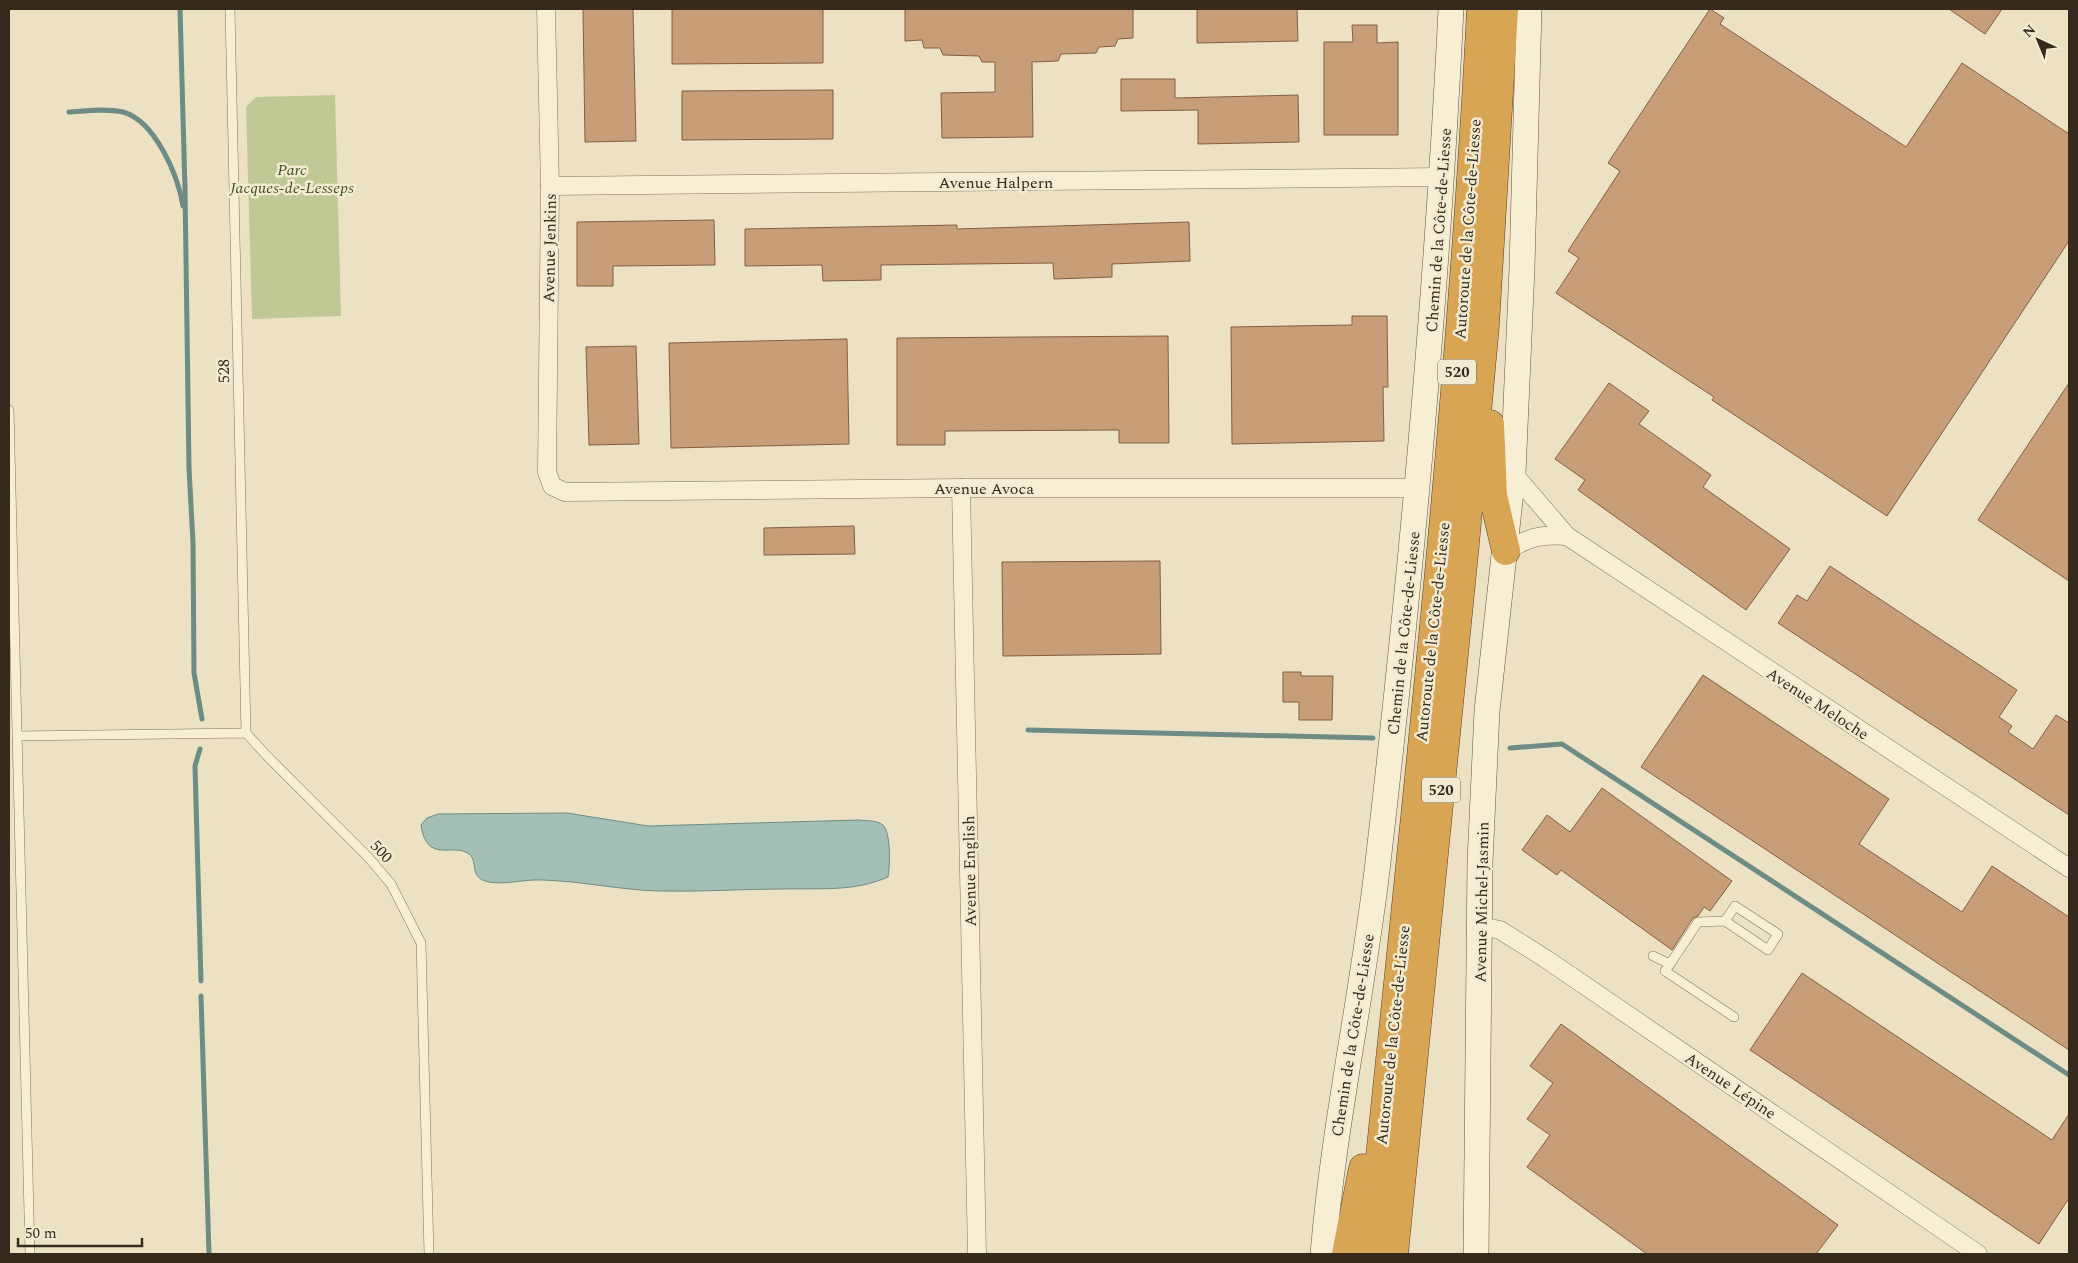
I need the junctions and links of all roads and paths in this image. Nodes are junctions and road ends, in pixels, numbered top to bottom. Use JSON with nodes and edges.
{"nodes":[{"id":1,"x":230,"y":9,"type":"edge"},
{"id":2,"x":546,"y":9,"type":"edge"},
{"id":3,"x":1451,"y":9,"type":"edge"},
{"id":4,"x":1480,"y":9,"type":"edge"},
{"id":5,"x":1504,"y":9,"type":"edge"},
{"id":6,"x":1529,"y":9,"type":"edge"},
{"id":7,"x":1442,"y":177,"type":"junction"},
{"id":8,"x":550,"y":186,"type":"junction"},
{"id":9,"x":1485,"y":326,"type":"junction"},
{"id":10,"x":9,"y":410,"type":"edge"},
{"id":11,"x":1513,"y":473,"type":"junction"},
{"id":12,"x":552,"y":486,"type":"joint"},
{"id":13,"x":961,"y":488,"type":"junction"},
{"id":14,"x":1417,"y":488,"type":"junction"},
{"id":15,"x":1567,"y":536,"type":"junction"},
{"id":16,"x":1506,"y":551,"type":"junction"},
{"id":17,"x":246,"y":733,"type":"junction"},
{"id":18,"x":17,"y":736,"type":"junction"},
{"id":19,"x":2069,"y":868,"type":"edge"},
{"id":20,"x":1725,"y":921,"type":"junction"},
{"id":21,"x":1480,"y":926,"type":"junction"},
{"id":22,"x":1653,"y":956,"type":"dead end"},
{"id":23,"x":1670,"y":964,"type":"junction"},
{"id":24,"x":1396,"y":992,"type":"junction"},
{"id":25,"x":1734,"y":1017,"type":"dead end"},
{"id":26,"x":30,"y":1254,"type":"edge"},
{"id":27,"x":429,"y":1254,"type":"edge"},
{"id":28,"x":977,"y":1254,"type":"edge"},
{"id":29,"x":1323,"y":1254,"type":"edge"},
{"id":30,"x":1346,"y":1254,"type":"edge"},
{"id":31,"x":1370,"y":1254,"type":"edge"},
{"id":32,"x":1394,"y":1254,"type":"edge"},
{"id":33,"x":1476,"y":1254,"type":"edge"},
{"id":34,"x":1978,"y":1254,"type":"edge"}],
"edges":[{"from":1,"to":17,"type":"lane","name":"528"},
{"from":2,"to":8,"type":"street","name":"Avenue Jenkins"},
{"from":3,"to":7,"type":"main road","name":"Chemin de la Côte-de-Liesse"},
{"from":4,"to":24,"type":"highway","name":"Autoroute de la Côte-de-Liesse","number":"520"},
{"from":5,"to":9,"type":"highway","name":"Autoroute de la Côte-de-Liesse","number":"520"},
{"from":6,"to":11,"type":"main road"},
{"from":7,"to":8,"type":"street","name":"Avenue Halpern"},
{"from":7,"to":14,"type":"main road","name":"Chemin de la Côte-de-Liesse"},
{"from":8,"to":12,"type":"street","name":"Avenue Jenkins"},
{"from":9,"to":16,"type":"highway"},
{"from":9,"to":32,"type":"highway","name":"Autoroute de la Côte-de-Liesse","number":"520"},
{"from":10,"to":18,"type":"lane"},
{"from":11,"to":15,"type":"street","name":"Avenue Meloche"},
{"from":11,"to":16,"type":"main road"},
{"from":12,"to":13,"type":"street","name":"Avenue Avoca"},
{"from":13,"to":14,"type":"street","name":"Avenue Avoca"},
{"from":13,"to":28,"type":"street","name":"Avenue English"},
{"from":14,"to":29,"type":"main road","name":"Chemin de la Côte-de-Liesse"},
{"from":15,"to":16,"type":"street"},
{"from":15,"to":19,"type":"street","name":"Avenue Meloche"},
{"from":16,"to":21,"type":"main road","name":"Avenue Michel-Jasmin"},
{"from":17,"to":18,"type":"lane"},
{"from":17,"to":27,"type":"lane","name":"500"},
{"from":18,"to":26,"type":"lane"},
{"from":20,"to":20,"type":"lane"},
{"from":20,"to":23,"type":"lane"},
{"from":21,"to":33,"type":"main road","name":"Avenue Michel-Jasmin"},
{"from":21,"to":34,"type":"street","name":"Avenue Lépine"},
{"from":22,"to":23,"type":"lane"},
{"from":23,"to":25,"type":"lane"},
{"from":24,"to":30,"type":"highway"},
{"from":24,"to":31,"type":"highway","name":"Autoroute de la Côte-de-Liesse","number":"520"}]}
